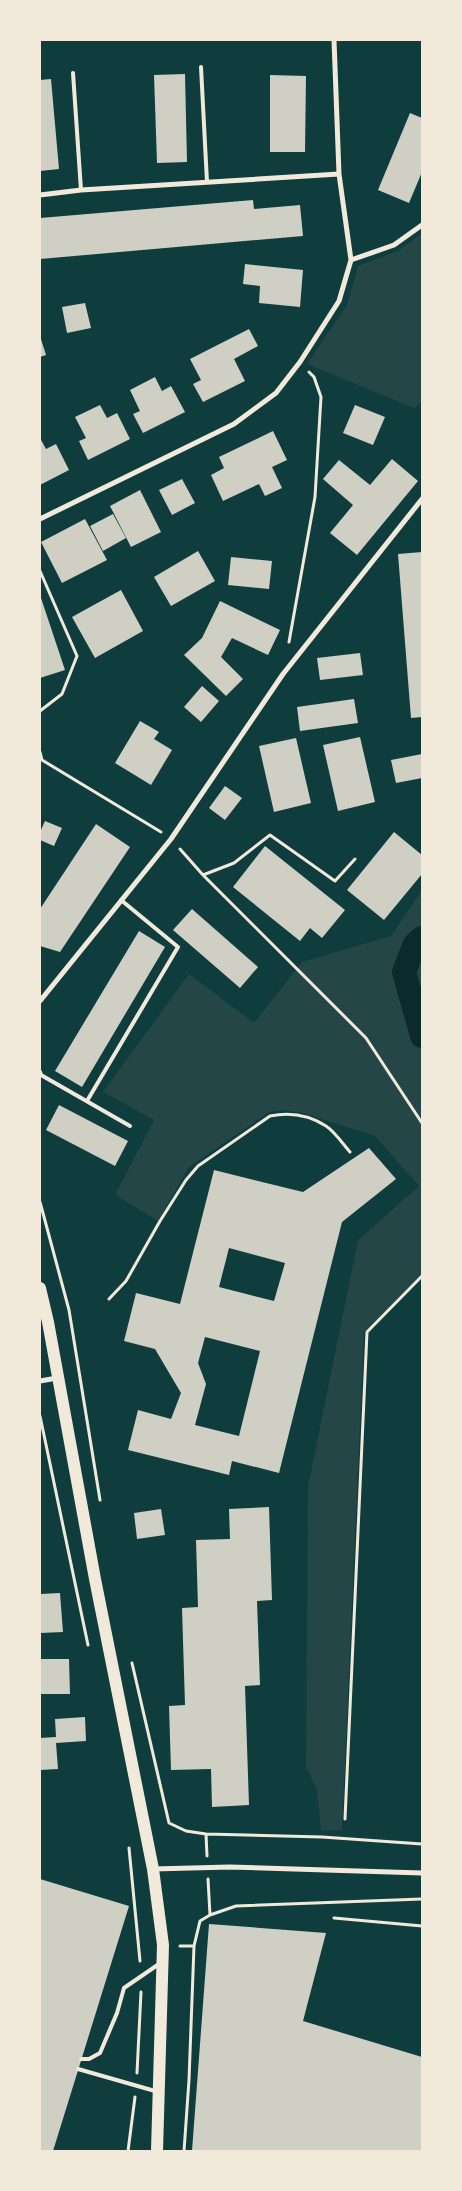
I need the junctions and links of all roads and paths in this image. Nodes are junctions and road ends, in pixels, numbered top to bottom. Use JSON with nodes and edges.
{"nodes":[{"id":1,"x":334,"y":40,"type":"edge"},
{"id":2,"x":200,"y":67,"type":"dead end"},
{"id":3,"x":73,"y":73,"type":"dead end"},
{"id":4,"x":339,"y":174,"type":"junction"},
{"id":5,"x":207,"y":182,"type":"junction"},
{"id":6,"x":81,"y":190,"type":"junction"},
{"id":7,"x":40,"y":195,"type":"edge"},
{"id":8,"x":422,"y":225,"type":"edge"},
{"id":9,"x":351,"y":260,"type":"junction"},
{"id":10,"x":300,"y":362,"type":"junction"},
{"id":11,"x":422,"y":499,"type":"edge"},
{"id":12,"x":40,"y":519,"type":"edge"},
{"id":13,"x":40,"y":571,"type":"edge"},
{"id":14,"x":283,"y":674,"type":"junction"},
{"id":15,"x":40,"y":711,"type":"edge"},
{"id":16,"x":40,"y":752,"type":"edge"},
{"id":17,"x":171,"y":838,"type":"junction"},
{"id":18,"x":354,"y":859,"type":"dead end"},
{"id":19,"x":204,"y":875,"type":"junction"},
{"id":20,"x":121,"y":900,"type":"junction"},
{"id":21,"x":40,"y":1001,"type":"edge"},
{"id":22,"x":40,"y":1072,"type":"edge"},
{"id":23,"x":87,"y":1101,"type":"junction"},
{"id":24,"x":422,"y":1123,"type":"edge"},
{"id":25,"x":130,"y":1126,"type":"dead end"},
{"id":26,"x":350,"y":1152,"type":"dead end"},
{"id":27,"x":40,"y":1202,"type":"edge"},
{"id":28,"x":422,"y":1276,"type":"edge"},
{"id":29,"x":40,"y":1288,"type":"edge"},
{"id":30,"x":109,"y":1299,"type":"dead end"},
{"id":31,"x":44,"y":1324,"type":"edge"},
{"id":32,"x":58,"y":1378,"type":"junction"},
{"id":33,"x":40,"y":1381,"type":"edge"},
{"id":34,"x":40,"y":1416,"type":"edge"},
{"id":35,"x":101,"y":1502,"type":"dead end"},
{"id":36,"x":89,"y":1648,"type":"dead end"},
{"id":37,"x":131,"y":1658,"type":"dead end"},
{"id":38,"x":345,"y":1819,"type":"dead end"},
{"id":39,"x":128,"y":1840,"type":"dead end"},
{"id":40,"x":422,"y":1844,"type":"edge"},
{"id":41,"x":154,"y":1869,"type":"junction"},
{"id":42,"x":422,"y":1873,"type":"edge"},
{"id":43,"x":422,"y":1899,"type":"edge"},
{"id":44,"x":334,"y":1918,"type":"dead end"},
{"id":45,"x":422,"y":1926,"type":"edge"},
{"id":46,"x":162,"y":1961,"type":"junction"},
{"id":47,"x":140,"y":1978,"type":"junction"},
{"id":48,"x":82,"y":2059,"type":"dead end"},
{"id":49,"x":78,"y":2069,"type":"dead end"},
{"id":50,"x":136,"y":2085,"type":"junction"},
{"id":51,"x":158,"y":2092,"type":"junction"},
{"id":52,"x":128,"y":2151,"type":"edge"},
{"id":53,"x":157,"y":2151,"type":"edge"},
{"id":54,"x":184,"y":2151,"type":"edge"}],
"edges":[{"from":1,"to":4,"type":"street"},
{"from":2,"to":5,"type":"lane"},
{"from":3,"to":6,"type":"lane"},
{"from":4,"to":5,"type":"street"},
{"from":4,"to":9,"type":"street"},
{"from":5,"to":6,"type":"street"},
{"from":6,"to":7,"type":"street"},
{"from":8,"to":9,"type":"street"},
{"from":9,"to":10,"type":"street"},
{"from":10,"to":12,"type":"street"},
{"from":10,"to":14,"type":"path"},
{"from":11,"to":14,"type":"street"},
{"from":13,"to":15,"type":"path"},
{"from":14,"to":17,"type":"street"},
{"from":16,"to":17,"type":"path"},
{"from":17,"to":19,"type":"path"},
{"from":17,"to":20,"type":"street"},
{"from":18,"to":19,"type":"path"},
{"from":19,"to":24,"type":"path"},
{"from":20,"to":21,"type":"street"},
{"from":20,"to":23,"type":"lane"},
{"from":22,"to":23,"type":"lane"},
{"from":23,"to":25,"type":"lane"},
{"from":26,"to":30,"type":"path"},
{"from":27,"to":35,"type":"path"},
{"from":28,"to":38,"type":"path"},
{"from":29,"to":31,"type":"main road"},
{"from":31,"to":32,"type":"main road"},
{"from":32,"to":33,"type":"street"},
{"from":32,"to":41,"type":"main road"},
{"from":34,"to":36,"type":"path"},
{"from":37,"to":40,"type":"path"},
{"from":39,"to":47,"type":"path"},
{"from":41,"to":42,"type":"street"},
{"from":41,"to":46,"type":"main road"},
{"from":43,"to":54,"type":"path"},
{"from":44,"to":45,"type":"path"},
{"from":46,"to":47,"type":"lane"},
{"from":46,"to":51,"type":"main road"},
{"from":47,"to":48,"type":"lane"},
{"from":47,"to":50,"type":"path"},
{"from":49,"to":50,"type":"lane"},
{"from":50,"to":51,"type":"lane"},
{"from":50,"to":52,"type":"path"},
{"from":51,"to":53,"type":"main road"}]}
